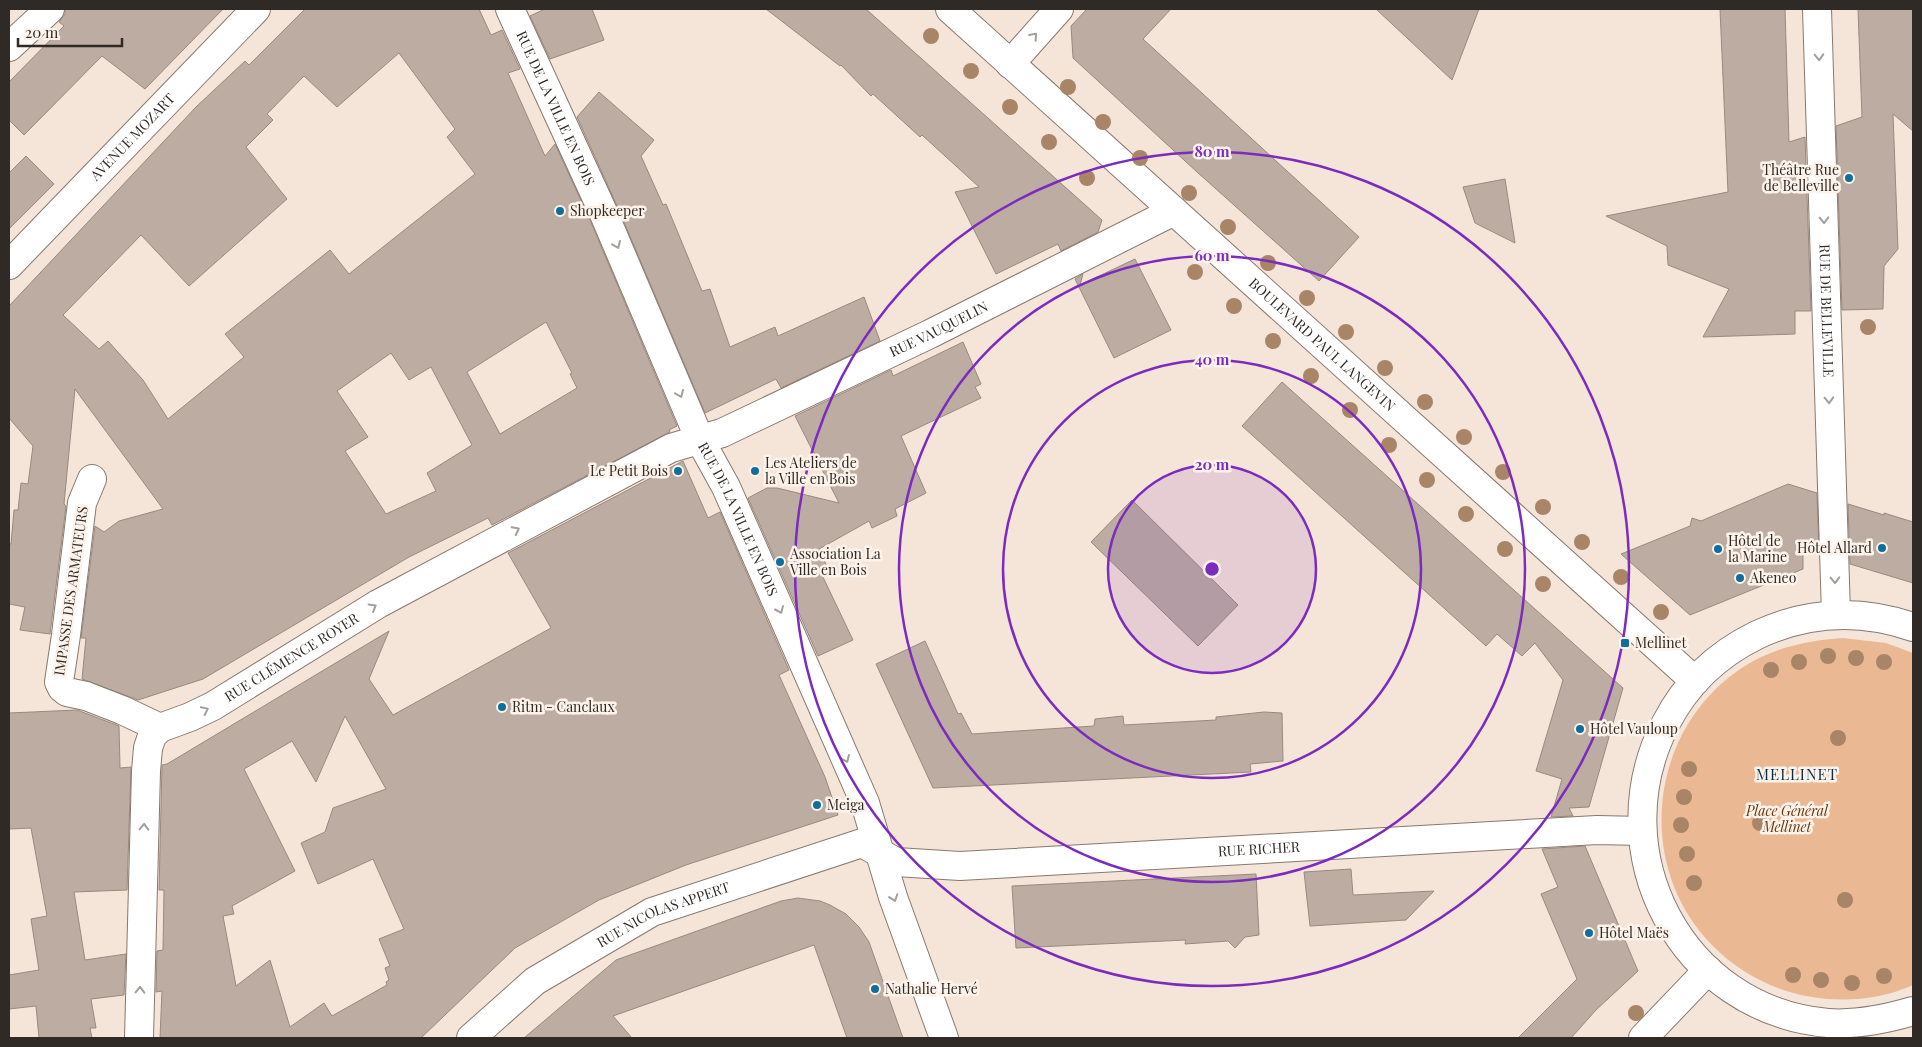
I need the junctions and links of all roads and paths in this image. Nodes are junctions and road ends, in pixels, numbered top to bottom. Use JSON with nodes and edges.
{"nodes":[{"id":1,"x":50,"y":9,"type":"edge"},
{"id":2,"x":256,"y":9,"type":"edge"},
{"id":3,"x":510,"y":9,"type":"edge"},
{"id":4,"x":950,"y":9,"type":"edge"},
{"id":5,"x":1059,"y":9,"type":"edge"},
{"id":6,"x":1817,"y":9,"type":"edge"},
{"id":7,"x":9,"y":47,"type":"edge"},
{"id":8,"x":1010,"y":64,"type":"junction"},
{"id":9,"x":1174,"y":211,"type":"junction"},
{"id":10,"x":9,"y":265,"type":"edge"},
{"id":11,"x":700,"y":440,"type":"junction"},
{"id":12,"x":92,"y":478,"type":"dead end"},
{"id":13,"x":1836,"y":614,"type":"junction"},
{"id":14,"x":1913,"y":627,"type":"edge"},
{"id":15,"x":1695,"y":681,"type":"junction"},
{"id":16,"x":160,"y":728,"type":"junction"},
{"id":17,"x":1642,"y":831,"type":"junction"},
{"id":18,"x":879,"y":852,"type":"junction"},
{"id":19,"x":1708,"y":970,"type":"junction"},
{"id":20,"x":1913,"y":1011,"type":"edge"},
{"id":21,"x":1856,"y":1030,"type":"edge"},
{"id":22,"x":139,"y":1038,"type":"edge"},
{"id":23,"x":471,"y":1038,"type":"edge"},
{"id":24,"x":944,"y":1038,"type":"edge"},
{"id":25,"x":1643,"y":1038,"type":"edge"}],
"edges":[{"from":1,"to":7,"type":"street"},
{"from":2,"to":10,"type":"street","name":"AVENUE MOZART"},
{"from":3,"to":11,"type":"street","name":"RUE DE LA VILLE EN BOIS","one_way":true},
{"from":4,"to":8,"type":"street","name":"BOULEVARD PAUL LANGEVIN"},
{"from":8,"to":5,"type":"street","one_way":true},
{"from":6,"to":13,"type":"street","name":"RUE DE BELLEVILLE","one_way":true},
{"from":8,"to":9,"type":"street","name":"BOULEVARD PAUL LANGEVIN"},
{"from":9,"to":11,"type":"street","name":"RUE VAUQUELIN"},
{"from":9,"to":15,"type":"street","name":"BOULEVARD PAUL LANGEVIN"},
{"from":16,"to":11,"type":"street","name":"RUE CLÉMENCE ROYER","one_way":true},
{"from":11,"to":18,"type":"street","name":"RUE DE LA VILLE EN BOIS","one_way":true},
{"from":12,"to":16,"type":"street","name":"IMPASSE DES ARMATEURS"},
{"from":13,"to":14,"type":"street"},
{"from":13,"to":15,"type":"street"},
{"from":15,"to":17,"type":"street"},
{"from":22,"to":16,"type":"street","one_way":true},
{"from":17,"to":18,"type":"street","name":"RUE RICHER"},
{"from":17,"to":19,"type":"street"},
{"from":18,"to":23,"type":"street","name":"RUE NICOLAS APPERT"},
{"from":18,"to":24,"type":"street","name":"RUE DE LA VILLE EN BOIS","one_way":true},
{"from":19,"to":21,"type":"street"},
{"from":19,"to":25,"type":"street"},
{"from":20,"to":21,"type":"street"}]}
